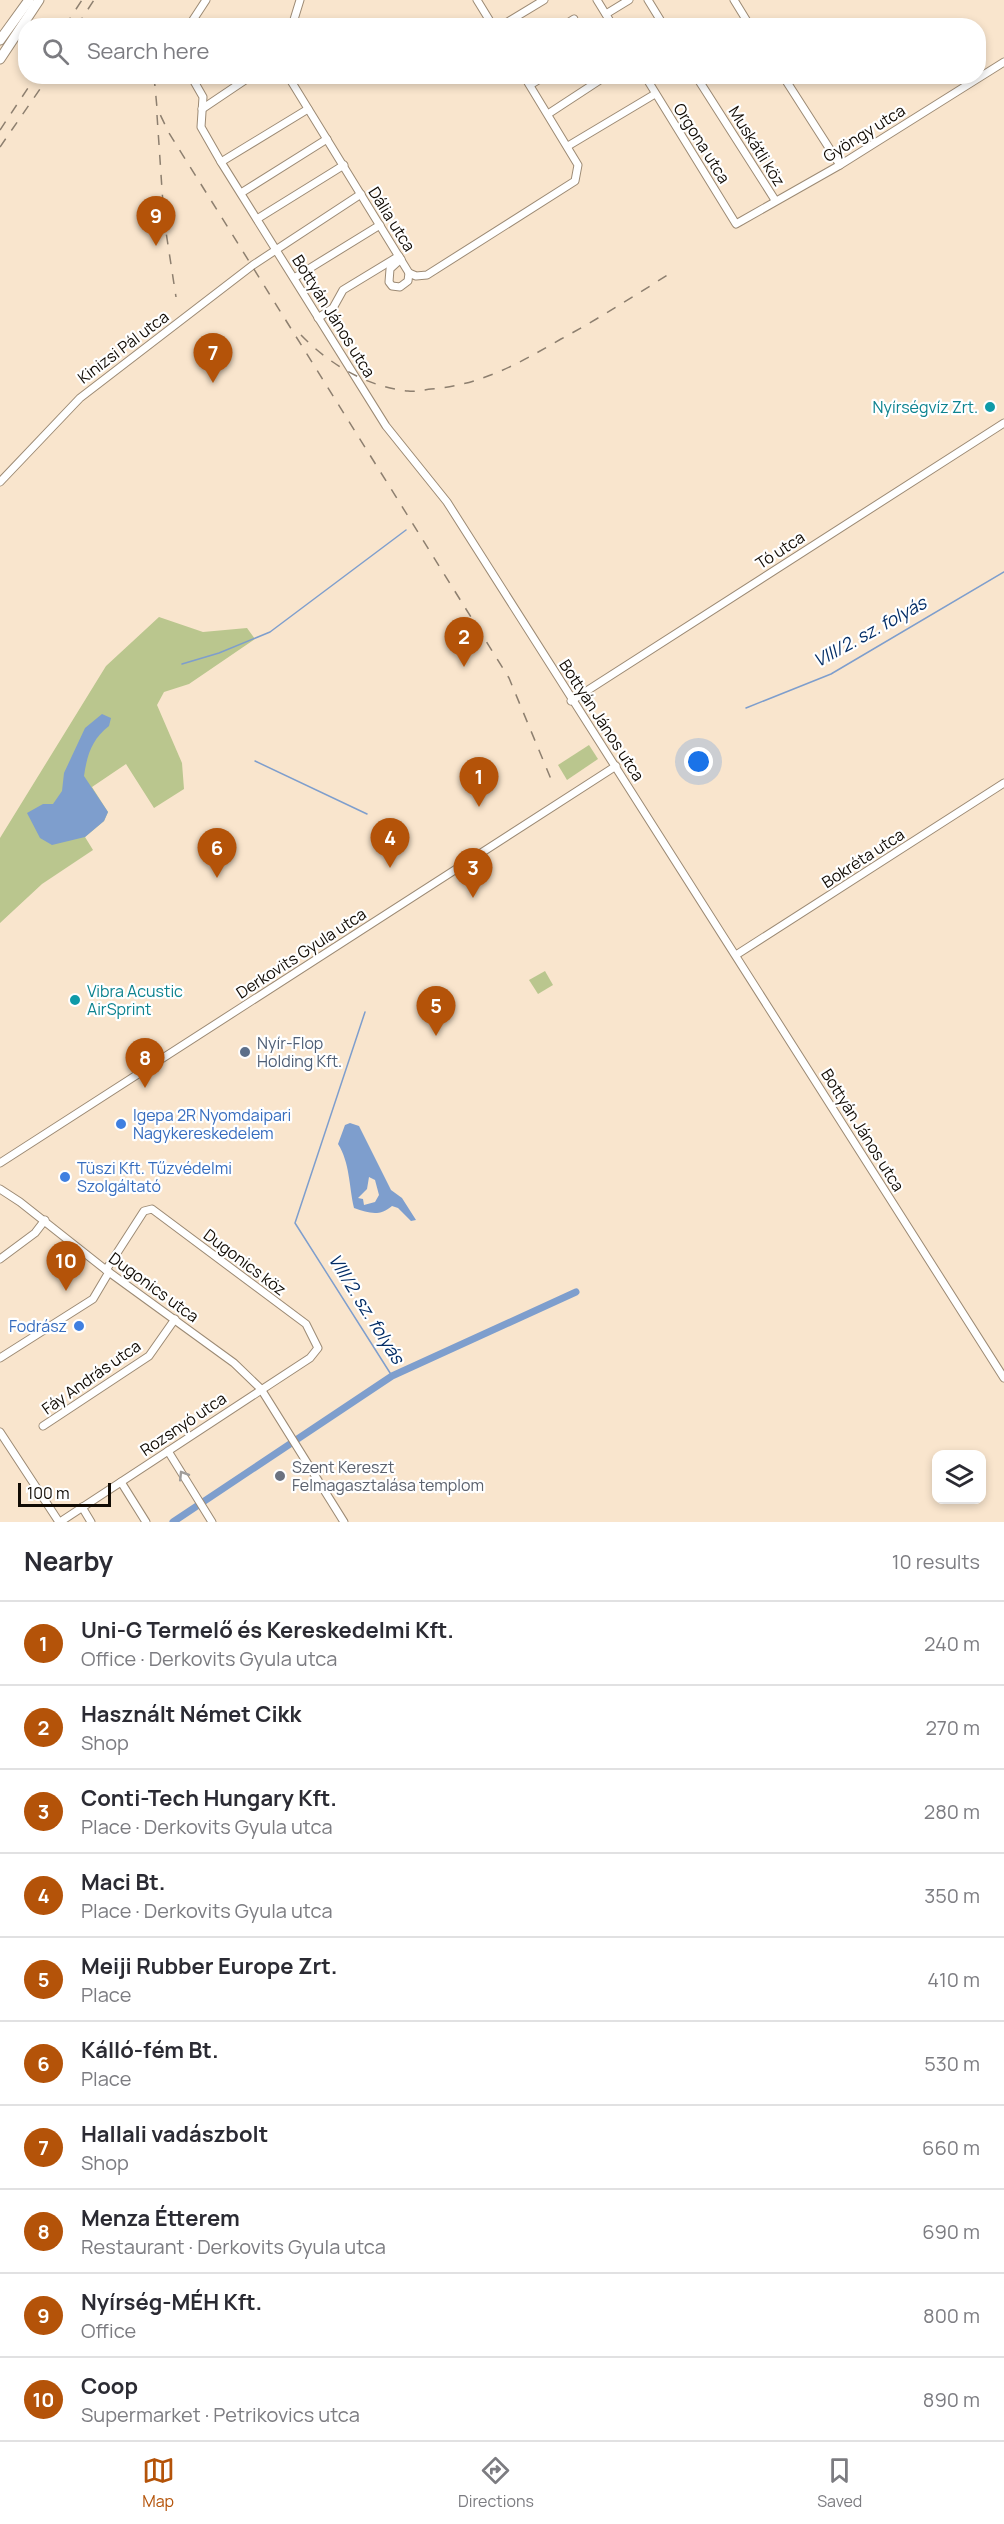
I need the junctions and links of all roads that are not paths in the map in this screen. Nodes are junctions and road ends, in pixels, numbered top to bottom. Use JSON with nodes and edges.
{"nodes":[{"id":1,"x":28,"y":0,"type":"edge"},
{"id":2,"x":39,"y":0,"type":"edge"},
{"id":3,"x":206,"y":0,"type":"edge"},
{"id":4,"x":300,"y":0,"type":"edge"},
{"id":5,"x":544,"y":0,"type":"edge"},
{"id":6,"x":597,"y":0,"type":"edge"},
{"id":7,"x":629,"y":0,"type":"edge"},
{"id":8,"x":648,"y":0,"type":"edge"},
{"id":9,"x":734,"y":0,"type":"edge"},
{"id":10,"x":479,"y":1,"type":"edge"},
{"id":11,"x":606,"y":14,"type":"junction"},
{"id":12,"x":27,"y":18,"type":"edge"},
{"id":13,"x":194,"y":18,"type":"edge"},
{"id":14,"x":294,"y":18,"type":"edge"},
{"id":15,"x":489,"y":18,"type":"edge"},
{"id":16,"x":514,"y":18,"type":"edge"},
{"id":17,"x":608,"y":18,"type":"edge"},
{"id":18,"x":659,"y":18,"type":"edge"},
{"id":19,"x":745,"y":18,"type":"edge"},
{"id":20,"x":18,"y":32,"type":"edge"},
{"id":21,"x":0,"y":40,"type":"edge"},
{"id":22,"x":0,"y":59,"type":"edge"},
{"id":23,"x":1004,"y":62,"type":"edge"},
{"id":24,"x":986,"y":73,"type":"edge"},
{"id":25,"x":196,"y":84,"type":"edge"},
{"id":26,"x":239,"y":84,"type":"edge"},
{"id":27,"x":293,"y":84,"type":"edge"},
{"id":28,"x":533,"y":84,"type":"edge"},
{"id":29,"x":594,"y":84,"type":"edge"},
{"id":30,"x":649,"y":84,"type":"edge"},
{"id":31,"x":701,"y":84,"type":"edge"},
{"id":32,"x":788,"y":84,"type":"edge"},
{"id":33,"x":969,"y":84,"type":"edge"},
{"id":34,"x":530,"y":86,"type":"joint"},
{"id":35,"x":655,"y":94,"type":"junction"},
{"id":36,"x":202,"y":109,"type":"junction"},
{"id":37,"x":308,"y":109,"type":"junction"},
{"id":38,"x":548,"y":114,"type":"junction"},
{"id":39,"x":327,"y":139,"type":"junction"},
{"id":40,"x":568,"y":146,"type":"junction"},
{"id":41,"x":221,"y":162,"type":"junction"},
{"id":42,"x":344,"y":165,"type":"junction"},
{"id":43,"x":840,"y":165,"type":"junction"},
{"id":44,"x":241,"y":193,"type":"junction"},
{"id":45,"x":361,"y":194,"type":"junction"},
{"id":46,"x":775,"y":200,"type":"junction"},
{"id":47,"x":256,"y":219,"type":"junction"},
{"id":48,"x":736,"y":224,"type":"joint"},
{"id":49,"x":380,"y":225,"type":"junction"},
{"id":50,"x":277,"y":249,"type":"junction"},
{"id":51,"x":400,"y":257,"type":"junction"},
{"id":52,"x":410,"y":273,"type":"junction"},
{"id":53,"x":294,"y":278,"type":"junction"},
{"id":54,"x":318,"y":318,"type":"junction"},
{"id":55,"x":1004,"y":423,"type":"edge"},
{"id":56,"x":0,"y":482,"type":"edge"},
{"id":57,"x":572,"y":701,"type":"junction"},
{"id":58,"x":616,"y":766,"type":"junction"},
{"id":59,"x":1004,"y":783,"type":"edge"},
{"id":60,"x":736,"y":955,"type":"junction"},
{"id":61,"x":0,"y":1163,"type":"edge"},
{"id":62,"x":0,"y":1190,"type":"edge"},
{"id":63,"x":45,"y":1220,"type":"junction"},
{"id":64,"x":0,"y":1259,"type":"edge"},
{"id":65,"x":108,"y":1271,"type":"junction"},
{"id":66,"x":175,"y":1319,"type":"junction"},
{"id":67,"x":0,"y":1358,"type":"edge"},
{"id":68,"x":1004,"y":1378,"type":"edge"},
{"id":69,"x":261,"y":1389,"type":"junction"},
{"id":70,"x":43,"y":1426,"type":"dead end"},
{"id":71,"x":0,"y":1432,"type":"edge"},
{"id":72,"x":168,"y":1451,"type":"junction"},
{"id":73,"x":121,"y":1482,"type":"junction"},
{"id":74,"x":82,"y":1508,"type":"junction"},
{"id":75,"x":60,"y":1522,"type":"edge"},
{"id":76,"x":91,"y":1522,"type":"edge"},
{"id":77,"x":146,"y":1522,"type":"edge"},
{"id":78,"x":212,"y":1522,"type":"edge"},
{"id":79,"x":344,"y":1522,"type":"edge"}],
"edges":[{"from":1,"to":21,"type":"main road"},
{"from":2,"to":12,"type":"main road"},
{"from":3,"to":13,"type":"street"},
{"from":4,"to":14,"type":"street"},
{"from":5,"to":16,"type":"street"},
{"from":6,"to":11,"type":"street"},
{"from":7,"to":11,"type":"street"},
{"from":8,"to":18,"type":"street"},
{"from":9,"to":19,"type":"street"},
{"from":10,"to":15,"type":"street"},
{"from":11,"to":17,"type":"street"},
{"from":20,"to":22,"type":"main road"},
{"from":23,"to":24,"type":"street","name":"Gyöngy utca"},
{"from":25,"to":36,"type":"street","name":"Bottyán János utca"},
{"from":26,"to":36,"type":"street"},
{"from":27,"to":37,"type":"street","name":"Dália utca"},
{"from":28,"to":34,"type":"street"},
{"from":29,"to":38,"type":"street"},
{"from":30,"to":35,"type":"street","name":"Orgona utca"},
{"from":31,"to":46,"type":"street","name":"Muskátli köz"},
{"from":32,"to":43,"type":"street"},
{"from":33,"to":43,"type":"street","name":"Gyöngy utca"},
{"from":34,"to":38,"type":"street"},
{"from":35,"to":40,"type":"street"},
{"from":35,"to":48,"type":"street","name":"Orgona utca"},
{"from":36,"to":41,"type":"street","name":"Bottyán János utca"},
{"from":37,"to":39,"type":"street","name":"Dália utca"},
{"from":37,"to":41,"type":"street"},
{"from":38,"to":40,"type":"street"},
{"from":39,"to":42,"type":"street","name":"Dália utca"},
{"from":39,"to":44,"type":"street"},
{"from":40,"to":52,"type":"street","name":"Dália utca"},
{"from":41,"to":44,"type":"street","name":"Bottyán János utca"},
{"from":42,"to":45,"type":"street","name":"Dália utca"},
{"from":42,"to":47,"type":"street"},
{"from":43,"to":46,"type":"street","name":"Gyöngy utca"},
{"from":44,"to":47,"type":"street","name":"Bottyán János utca"},
{"from":45,"to":49,"type":"street","name":"Dália utca"},
{"from":45,"to":50,"type":"street","name":"Kinizsi Pál utca"},
{"from":46,"to":48,"type":"street","name":"Gyöngy utca"},
{"from":47,"to":50,"type":"street","name":"Bottyán János utca"},
{"from":49,"to":51,"type":"street","name":"Dália utca"},
{"from":49,"to":53,"type":"street"},
{"from":50,"to":53,"type":"street","name":"Bottyán János utca"},
{"from":50,"to":56,"type":"street","name":"Kinizsi Pál utca"},
{"from":51,"to":52,"type":"street","name":"Dália utca"},
{"from":51,"to":52,"type":"street"},
{"from":51,"to":54,"type":"street"},
{"from":53,"to":54,"type":"street","name":"Bottyán János utca"},
{"from":54,"to":57,"type":"street","name":"Bottyán János utca"},
{"from":55,"to":57,"type":"street","name":"Tó utca"},
{"from":57,"to":58,"type":"street","name":"Bottyán János utca"},
{"from":58,"to":60,"type":"street","name":"Bottyán János utca"},
{"from":58,"to":61,"type":"street","name":"Derkovits Gyula utca"},
{"from":59,"to":60,"type":"street","name":"Bokréta utca"},
{"from":60,"to":68,"type":"street","name":"Bottyán János utca"},
{"from":62,"to":63,"type":"street","name":"Dugonics utca"},
{"from":63,"to":64,"type":"street"},
{"from":63,"to":65,"type":"street","name":"Dugonics utca"},
{"from":65,"to":66,"type":"street","name":"Dugonics utca"},
{"from":65,"to":67,"type":"street"},
{"from":65,"to":69,"type":"street","name":"Dugonics köz"},
{"from":66,"to":69,"type":"street","name":"Dugonics utca"},
{"from":66,"to":70,"type":"street","name":"Fáy András utca"},
{"from":69,"to":72,"type":"street","name":"Rozsnyó utca"},
{"from":69,"to":79,"type":"street","name":"Dugonics utca"},
{"from":71,"to":75,"type":"street"},
{"from":72,"to":73,"type":"street","name":"Rozsnyó utca"},
{"from":78,"to":72,"type":"street","one_way":true},
{"from":73,"to":74,"type":"street","name":"Rozsnyó utca"},
{"from":73,"to":77,"type":"street"},
{"from":74,"to":75,"type":"street","name":"Rozsnyó utca"},
{"from":74,"to":76,"type":"street"}]}
